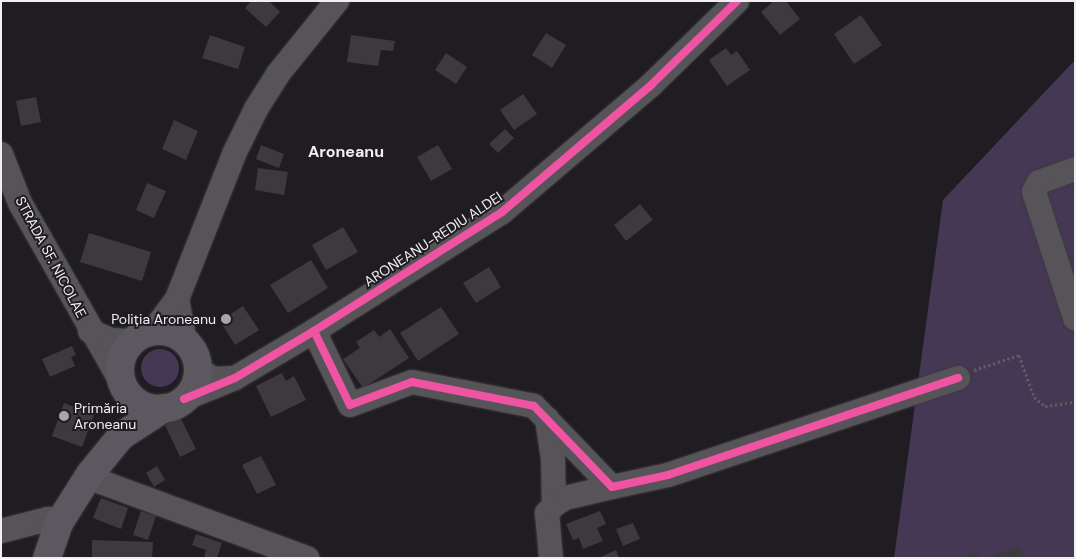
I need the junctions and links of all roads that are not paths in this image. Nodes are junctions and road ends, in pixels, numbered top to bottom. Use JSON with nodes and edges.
{"nodes":[{"id":1,"x":337,"y":1,"type":"edge"},
{"id":2,"x":736,"y":1,"type":"edge"},
{"id":3,"x":1,"y":154,"type":"edge"},
{"id":4,"x":1075,"y":169,"type":"edge"},
{"id":5,"x":177,"y":299,"type":"junction"},
{"id":6,"x":1075,"y":318,"type":"edge"},
{"id":7,"x":90,"y":331,"type":"junction"},
{"id":8,"x":314,"y":331,"type":"junction"},
{"id":9,"x":143,"y":336,"type":"junction"},
{"id":10,"x":185,"y":341,"type":"junction"},
{"id":11,"x":198,"y":370,"type":"junction"},
{"id":12,"x":235,"y":378,"type":"junction"},
{"id":13,"x":958,"y":378,"type":"road end"},
{"id":14,"x":127,"y":390,"type":"junction"},
{"id":15,"x":174,"y":404,"type":"junction"},
{"id":16,"x":547,"y":419,"type":"junction"},
{"id":17,"x":121,"y":436,"type":"junction"},
{"id":18,"x":90,"y":474,"type":"junction"},
{"id":19,"x":612,"y":487,"type":"junction"},
{"id":20,"x":554,"y":506,"type":"junction"},
{"id":21,"x":59,"y":523,"type":"junction"},
{"id":22,"x":1,"y":531,"type":"edge"},
{"id":23,"x":47,"y":558,"type":"edge"},
{"id":24,"x":307,"y":558,"type":"edge"},
{"id":25,"x":552,"y":558,"type":"edge"}],
"edges":[{"from":1,"to":5,"type":"street"},
{"from":2,"to":8,"type":"street","name":"ARONEANU-REDIU ALDEI"},
{"from":3,"to":7,"type":"street","name":"STRADA SF. NICOLAE"},
{"from":4,"to":6,"type":"street"},
{"from":5,"to":9,"type":"street"},
{"from":5,"to":10,"type":"street"},
{"from":7,"to":9,"type":"street"},
{"from":7,"to":14,"type":"street","name":"STRADA SF. NICOLAE"},
{"from":8,"to":12,"type":"street","name":"ARONEANU-REDIU ALDEI"},
{"from":8,"to":16,"type":"street"},
{"from":9,"to":10,"type":"main road"},
{"from":9,"to":14,"type":"main road"},
{"from":10,"to":11,"type":"main road"},
{"from":11,"to":12,"type":"street"},
{"from":11,"to":15,"type":"main road"},
{"from":12,"to":15,"type":"street","name":"ARONEANU-REDIU ALDEI"},
{"from":13,"to":19,"type":"street"},
{"from":14,"to":15,"type":"main road"},
{"from":14,"to":17,"type":"main road"},
{"from":15,"to":17,"type":"main road"},
{"from":16,"to":19,"type":"street"},
{"from":16,"to":20,"type":"street"},
{"from":17,"to":18,"type":"main road"},
{"from":18,"to":21,"type":"main road"},
{"from":18,"to":24,"type":"street"},
{"from":19,"to":20,"type":"street"},
{"from":20,"to":25,"type":"street"},
{"from":21,"to":22,"type":"street"},
{"from":21,"to":23,"type":"main road"}]}
